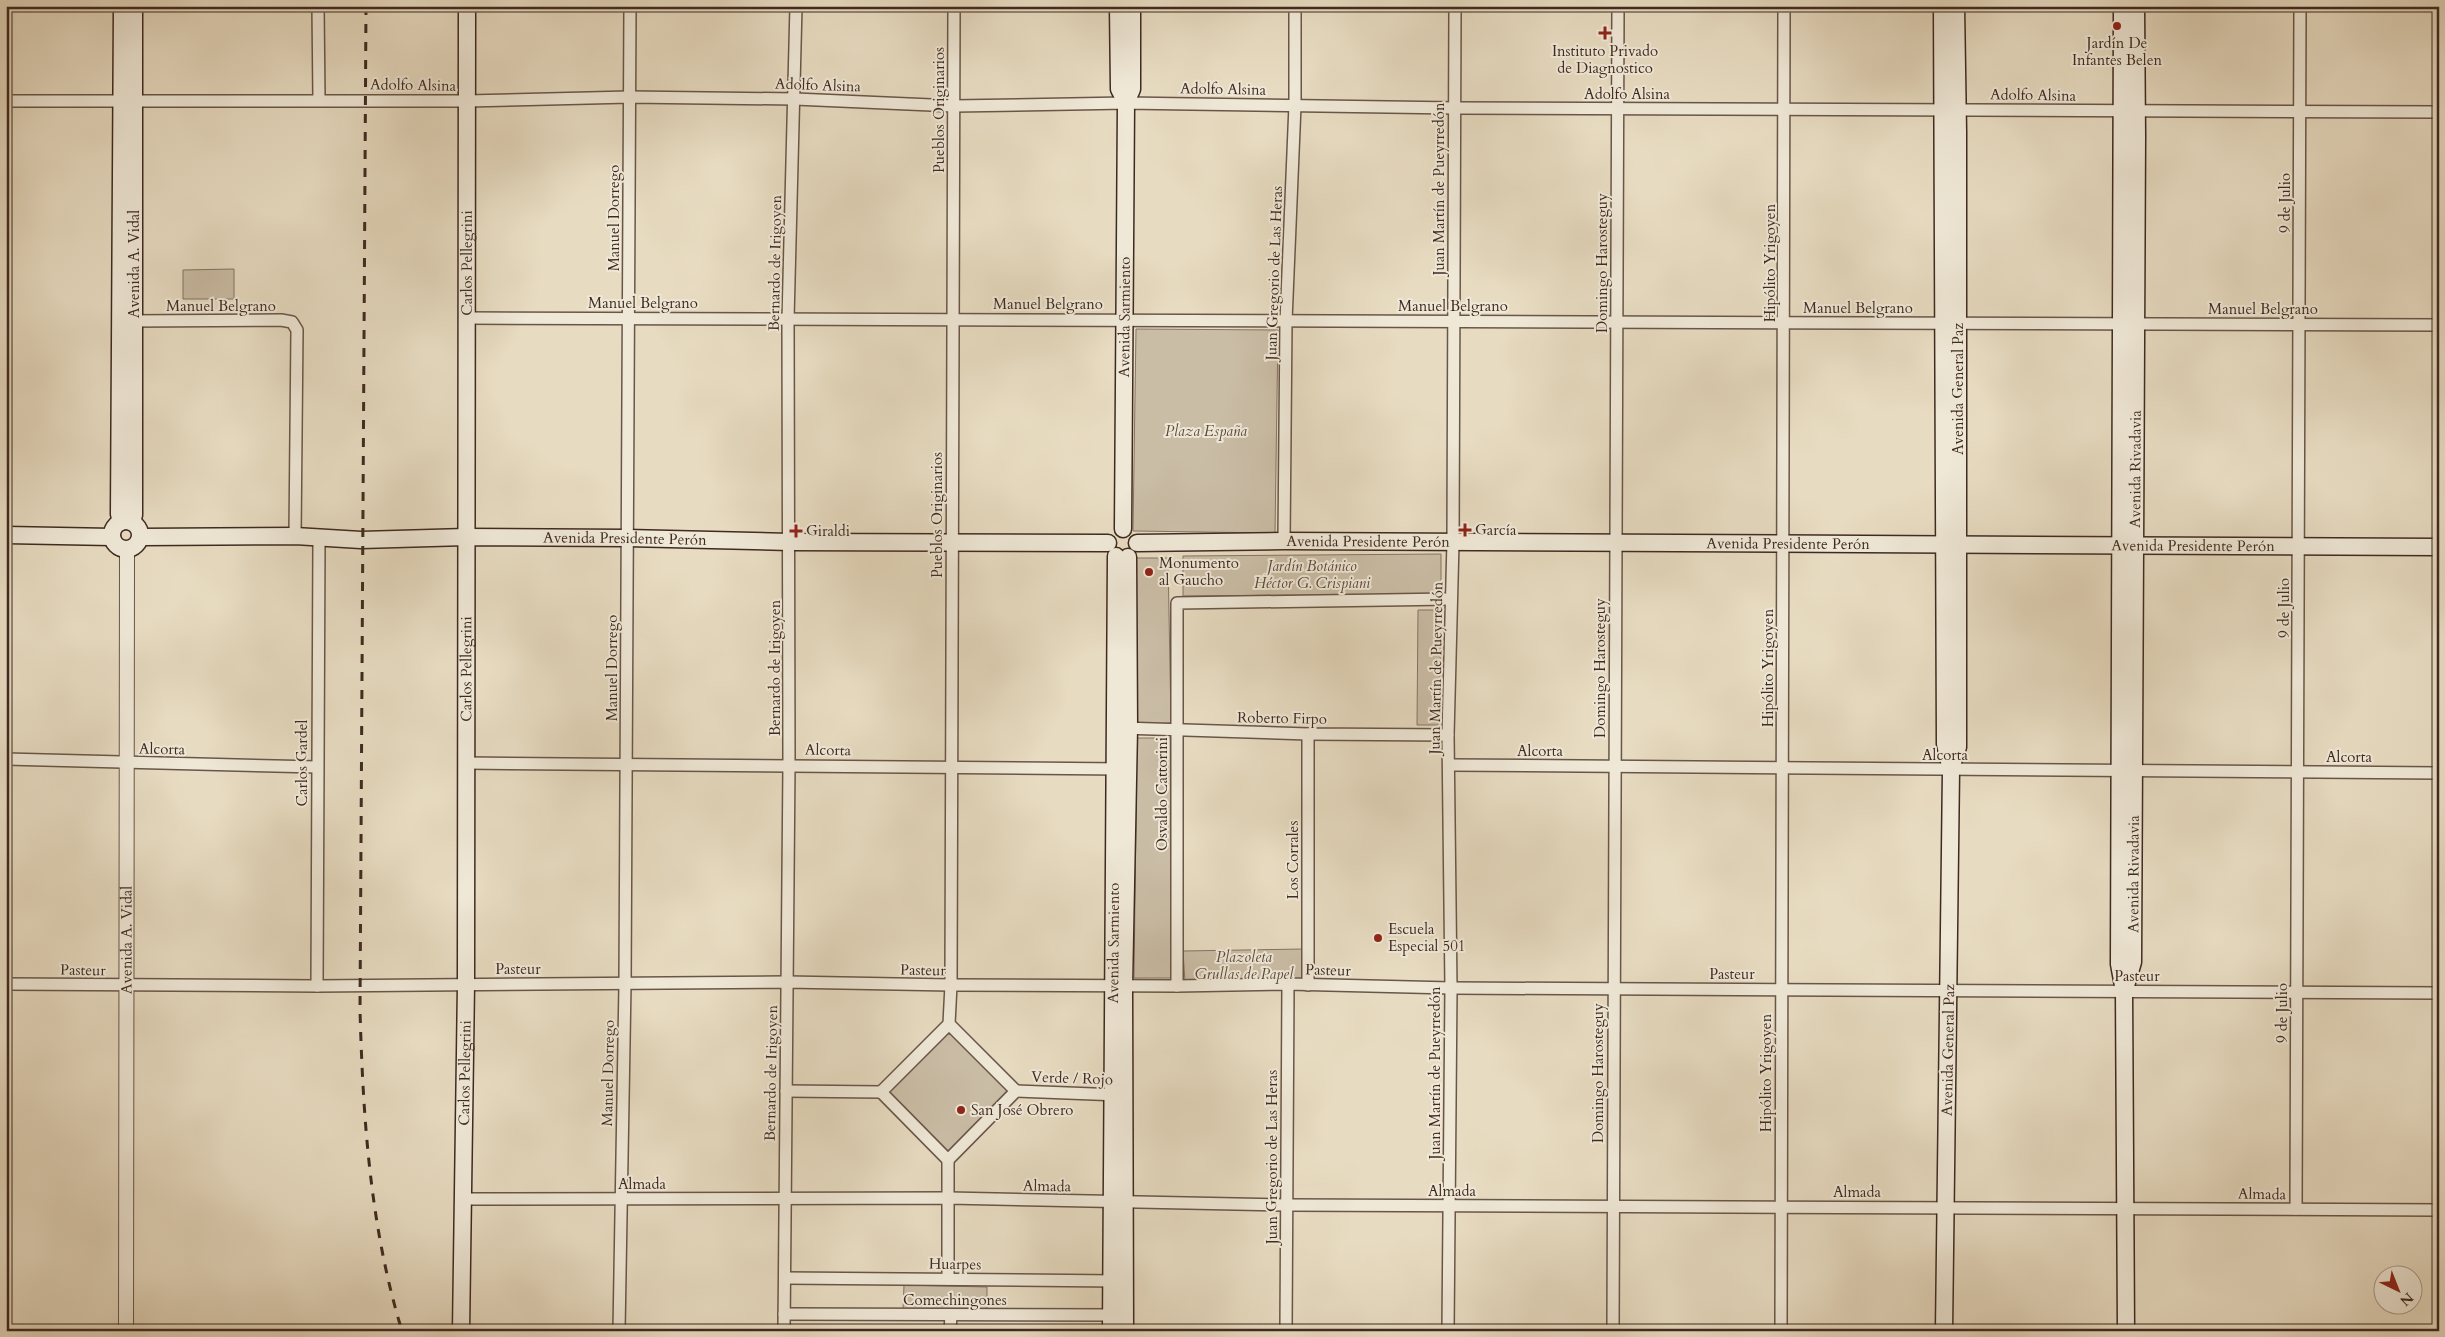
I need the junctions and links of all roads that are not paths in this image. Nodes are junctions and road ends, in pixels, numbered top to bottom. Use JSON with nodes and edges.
{"nodes":[{"id":1,"x":122,"y":6,"type":"edge"},
{"id":2,"x":134,"y":6,"type":"edge"},
{"id":3,"x":318,"y":6,"type":"edge"},
{"id":4,"x":467,"y":6,"type":"edge"},
{"id":5,"x":630,"y":6,"type":"edge"},
{"id":6,"x":796,"y":6,"type":"edge"},
{"id":7,"x":954,"y":6,"type":"edge"},
{"id":8,"x":1118,"y":6,"type":"edge"},
{"id":9,"x":1132,"y":6,"type":"edge"},
{"id":10,"x":1296,"y":6,"type":"edge"},
{"id":11,"x":1455,"y":6,"type":"edge"},
{"id":12,"x":1618,"y":6,"type":"edge"},
{"id":13,"x":1784,"y":6,"type":"edge"},
{"id":14,"x":1942,"y":6,"type":"edge"},
{"id":15,"x":1956,"y":6,"type":"edge"},
{"id":16,"x":2122,"y":6,"type":"edge"},
{"id":17,"x":2136,"y":6,"type":"edge"},
{"id":18,"x":2300,"y":6,"type":"edge"},
{"id":19,"x":629,"y":97,"type":"junction"},
{"id":20,"x":795,"y":99,"type":"junction"},
{"id":21,"x":319,"y":100,"type":"junction"},
{"id":22,"x":6,"y":101,"type":"edge"},
{"id":23,"x":467,"y":101,"type":"junction"},
{"id":24,"x":127,"y":102,"type":"junction"},
{"id":25,"x":1126,"y":103,"type":"junction"},
{"id":26,"x":954,"y":106,"type":"junction"},
{"id":27,"x":1295,"y":106,"type":"junction"},
{"id":28,"x":1454,"y":108,"type":"junction"},
{"id":29,"x":1617,"y":109,"type":"junction"},
{"id":30,"x":1951,"y":109,"type":"junction"},
{"id":31,"x":1785,"y":110,"type":"junction"},
{"id":32,"x":2129,"y":111,"type":"junction"},
{"id":33,"x":2300,"y":112,"type":"junction"},
{"id":34,"x":2439,"y":112,"type":"edge"},
{"id":35,"x":468,"y":318,"type":"junction"},
{"id":36,"x":628,"y":318,"type":"junction"},
{"id":37,"x":788,"y":319,"type":"junction"},
{"id":38,"x":954,"y":319,"type":"junction"},
{"id":39,"x":1125,"y":319,"type":"junction"},
{"id":40,"x":127,"y":321,"type":"junction"},
{"id":41,"x":1286,"y":321,"type":"junction"},
{"id":42,"x":1454,"y":321,"type":"junction"},
{"id":43,"x":1617,"y":322,"type":"junction"},
{"id":44,"x":1784,"y":322,"type":"junction"},
{"id":45,"x":1950,"y":323,"type":"junction"},
{"id":46,"x":2128,"y":324,"type":"junction"},
{"id":47,"x":2300,"y":324,"type":"junction"},
{"id":48,"x":2439,"y":325,"type":"edge"},
{"id":49,"x":126,"y":522,"type":"junction"},
{"id":50,"x":1123,"y":529,"type":"junction"},
{"id":51,"x":6,"y":535,"type":"edge"},
{"id":52,"x":295,"y":536,"type":"junction"},
{"id":53,"x":112,"y":537,"type":"junction"},
{"id":54,"x":140,"y":537,"type":"junction"},
{"id":55,"x":466,"y":537,"type":"junction"},
{"id":56,"x":627,"y":538,"type":"junction"},
{"id":57,"x":319,"y":539,"type":"junction"},
{"id":58,"x":1284,"y":541,"type":"junction"},
{"id":59,"x":790,"y":542,"type":"junction"},
{"id":60,"x":952,"y":542,"type":"junction"},
{"id":61,"x":1452,"y":542,"type":"junction"},
{"id":62,"x":1137,"y":543,"type":"junction"},
{"id":63,"x":1616,"y":543,"type":"junction"},
{"id":64,"x":1784,"y":544,"type":"junction"},
{"id":65,"x":1951,"y":544,"type":"junction"},
{"id":66,"x":2128,"y":545,"type":"junction"},
{"id":67,"x":2299,"y":546,"type":"junction"},
{"id":68,"x":2439,"y":547,"type":"edge"},
{"id":69,"x":127,"y":550,"type":"junction"},
{"id":70,"x":1117,"y":552,"type":"junction"},
{"id":71,"x":1451,"y":599,"type":"junction"},
{"id":72,"x":1122,"y":728,"type":"junction"},
{"id":73,"x":1177,"y":731,"type":"junction"},
{"id":74,"x":1308,"y":734,"type":"junction"},
{"id":75,"x":1448,"y":735,"type":"junction"},
{"id":76,"x":6,"y":760,"type":"edge"},
{"id":77,"x":127,"y":763,"type":"junction"},
{"id":78,"x":466,"y":763,"type":"junction"},
{"id":79,"x":626,"y":764,"type":"junction"},
{"id":80,"x":789,"y":764,"type":"junction"},
{"id":81,"x":1450,"y":766,"type":"junction"},
{"id":82,"x":317,"y":767,"type":"junction"},
{"id":83,"x":952,"y":767,"type":"junction"},
{"id":84,"x":1614,"y":767,"type":"junction"},
{"id":85,"x":1782,"y":768,"type":"junction"},
{"id":86,"x":1122,"y":769,"type":"junction"},
{"id":87,"x":1950,"y":770,"type":"junction"},
{"id":88,"x":2127,"y":770,"type":"junction"},
{"id":89,"x":2298,"y":772,"type":"junction"},
{"id":90,"x":2439,"y":773,"type":"edge"},
{"id":91,"x":787,"y":982,"type":"junction"},
{"id":92,"x":6,"y":984,"type":"edge"},
{"id":93,"x":466,"y":984,"type":"junction"},
{"id":94,"x":625,"y":984,"type":"junction"},
{"id":95,"x":1288,"y":984,"type":"junction"},
{"id":96,"x":951,"y":985,"type":"junction"},
{"id":97,"x":1308,"y":985,"type":"junction"},
{"id":98,"x":127,"y":986,"type":"junction"},
{"id":99,"x":317,"y":986,"type":"junction"},
{"id":100,"x":1118,"y":986,"type":"junction"},
{"id":101,"x":1177,"y":986,"type":"junction"},
{"id":102,"x":1450,"y":988,"type":"junction"},
{"id":103,"x":1614,"y":988,"type":"junction"},
{"id":104,"x":1782,"y":989,"type":"junction"},
{"id":105,"x":1948,"y":990,"type":"junction"},
{"id":106,"x":2124,"y":991,"type":"junction"},
{"id":107,"x":2297,"y":992,"type":"junction"},
{"id":108,"x":2439,"y":992,"type":"edge"},
{"id":109,"x":949,"y":1024,"type":"junction"},
{"id":110,"x":786,"y":1091,"type":"junction"},
{"id":111,"x":1016,"y":1091,"type":"junction"},
{"id":112,"x":881,"y":1092,"type":"junction"},
{"id":113,"x":1119,"y":1095,"type":"junction"},
{"id":114,"x":948,"y":1160,"type":"junction"},
{"id":115,"x":620,"y":1198,"type":"junction"},
{"id":116,"x":949,"y":1198,"type":"junction"},
{"id":117,"x":464,"y":1199,"type":"junction"},
{"id":118,"x":785,"y":1199,"type":"junction"},
{"id":119,"x":1117,"y":1202,"type":"junction"},
{"id":120,"x":1288,"y":1205,"type":"junction"},
{"id":121,"x":1449,"y":1206,"type":"junction"},
{"id":122,"x":1613,"y":1206,"type":"junction"},
{"id":123,"x":1781,"y":1207,"type":"junction"},
{"id":124,"x":2126,"y":1207,"type":"junction"},
{"id":125,"x":1946,"y":1208,"type":"junction"},
{"id":126,"x":2296,"y":1209,"type":"junction"},
{"id":127,"x":2439,"y":1210,"type":"edge"},
{"id":128,"x":784,"y":1278,"type":"junction"},
{"id":129,"x":948,"y":1279,"type":"junction"},
{"id":130,"x":1118,"y":1281,"type":"junction"},
{"id":131,"x":784,"y":1314,"type":"junction"},
{"id":132,"x":951,"y":1315,"type":"junction"},
{"id":133,"x":1118,"y":1323,"type":"edge"},
{"id":134,"x":126,"y":1331,"type":"edge"},
{"id":135,"x":462,"y":1331,"type":"edge"},
{"id":136,"x":619,"y":1331,"type":"edge"},
{"id":137,"x":784,"y":1331,"type":"edge"},
{"id":138,"x":950,"y":1331,"type":"edge"},
{"id":139,"x":1286,"y":1331,"type":"edge"},
{"id":140,"x":1448,"y":1331,"type":"edge"},
{"id":141,"x":1613,"y":1331,"type":"edge"},
{"id":142,"x":1781,"y":1331,"type":"edge"},
{"id":143,"x":1944,"y":1331,"type":"edge"},
{"id":144,"x":2126,"y":1331,"type":"edge"}],
"edges":[{"from":1,"to":24,"type":"main road","name":"Avenida A. Vidal"},
{"from":2,"to":24,"type":"main road","name":"Avenida A. Vidal"},
{"from":3,"to":21,"type":"street"},
{"from":4,"to":23,"type":"main road","name":"Carlos Pellegrini"},
{"from":5,"to":19,"type":"street","name":"Manuel Dorrego"},
{"from":6,"to":20,"type":"street","name":"Bernardo de Irigoyen"},
{"from":7,"to":26,"type":"street","name":"Pueblos Originarios"},
{"from":8,"to":25,"type":"main road","name":"Avenida Sarmiento"},
{"from":9,"to":25,"type":"main road","name":"Avenida Sarmiento"},
{"from":10,"to":27,"type":"street","name":"Juan Gregorio de Las Heras"},
{"from":11,"to":28,"type":"street","name":"Juan Martín de Pueyrredón"},
{"from":12,"to":29,"type":"street","name":"Domingo Harosteguy"},
{"from":13,"to":31,"type":"street","name":"Hipólito Yrigoyen"},
{"from":14,"to":30,"type":"main road","name":"Avenida General Paz"},
{"from":15,"to":30,"type":"main road","name":"Avenida General Paz"},
{"from":16,"to":32,"type":"main road","name":"Avenida Rivadavia"},
{"from":17,"to":32,"type":"main road","name":"Avenida Rivadavia"},
{"from":18,"to":33,"type":"street","name":"9 de Julio"},
{"from":19,"to":20,"type":"street","name":"Adolfo Alsina"},
{"from":19,"to":23,"type":"street","name":"Adolfo Alsina"},
{"from":19,"to":36,"type":"street","name":"Manuel Dorrego"},
{"from":20,"to":26,"type":"street","name":"Adolfo Alsina"},
{"from":20,"to":37,"type":"street","name":"Bernardo de Irigoyen"},
{"from":21,"to":23,"type":"street","name":"Adolfo Alsina"},
{"from":21,"to":24,"type":"street","name":"Adolfo Alsina"},
{"from":22,"to":24,"type":"street","name":"Adolfo Alsina"},
{"from":23,"to":35,"type":"main road","name":"Carlos Pellegrini"},
{"from":24,"to":40,"type":"main road","name":"Avenida A. Vidal"},
{"from":25,"to":26,"type":"street","name":"Adolfo Alsina"},
{"from":25,"to":27,"type":"street","name":"Adolfo Alsina"},
{"from":25,"to":39,"type":"main road","name":"Avenida Sarmiento"},
{"from":26,"to":38,"type":"street","name":"Pueblos Originarios"},
{"from":27,"to":28,"type":"street","name":"Adolfo Alsina"},
{"from":27,"to":41,"type":"street","name":"Juan Gregorio de Las Heras"},
{"from":28,"to":29,"type":"street","name":"Adolfo Alsina"},
{"from":28,"to":42,"type":"street","name":"Juan Martín de Pueyrredón"},
{"from":29,"to":31,"type":"street","name":"Adolfo Alsina"},
{"from":29,"to":43,"type":"street","name":"Domingo Harosteguy"},
{"from":30,"to":31,"type":"street","name":"Adolfo Alsina"},
{"from":30,"to":32,"type":"street","name":"Adolfo Alsina"},
{"from":30,"to":45,"type":"main road","name":"Avenida General Paz"},
{"from":31,"to":44,"type":"street","name":"Hipólito Yrigoyen"},
{"from":32,"to":33,"type":"street","name":"Adolfo Alsina"},
{"from":32,"to":46,"type":"main road","name":"Avenida Rivadavia"},
{"from":33,"to":34,"type":"street","name":"Adolfo Alsina"},
{"from":33,"to":47,"type":"street","name":"9 de Julio"},
{"from":35,"to":36,"type":"street","name":"Manuel Belgrano"},
{"from":35,"to":55,"type":"main road","name":"Carlos Pellegrini"},
{"from":36,"to":37,"type":"street","name":"Manuel Belgrano"},
{"from":36,"to":56,"type":"street","name":"Manuel Dorrego"},
{"from":37,"to":38,"type":"street","name":"Manuel Belgrano"},
{"from":37,"to":59,"type":"street","name":"Bernardo de Irigoyen"},
{"from":38,"to":39,"type":"street","name":"Manuel Belgrano"},
{"from":38,"to":60,"type":"street","name":"Pueblos Originarios"},
{"from":39,"to":41,"type":"street","name":"Manuel Belgrano"},
{"from":39,"to":50,"type":"main road","name":"Avenida Sarmiento"},
{"from":40,"to":49,"type":"main road","name":"Avenida A. Vidal"},
{"from":40,"to":52,"type":"street","name":"Manuel Belgrano"},
{"from":41,"to":42,"type":"street","name":"Manuel Belgrano"},
{"from":41,"to":58,"type":"street","name":"Juan Gregorio de Las Heras"},
{"from":42,"to":43,"type":"street","name":"Manuel Belgrano"},
{"from":42,"to":61,"type":"street","name":"Juan Martín de Pueyrredón"},
{"from":43,"to":44,"type":"street","name":"Manuel Belgrano"},
{"from":43,"to":63,"type":"street","name":"Domingo Harosteguy"},
{"from":44,"to":45,"type":"street","name":"Manuel Belgrano"},
{"from":44,"to":64,"type":"street","name":"Hipólito Yrigoyen"},
{"from":45,"to":46,"type":"street","name":"Manuel Belgrano"},
{"from":45,"to":65,"type":"main road","name":"Avenida General Paz"},
{"from":46,"to":47,"type":"street","name":"Manuel Belgrano"},
{"from":46,"to":66,"type":"main road","name":"Avenida Rivadavia"},
{"from":47,"to":48,"type":"street","name":"Manuel Belgrano"},
{"from":47,"to":67,"type":"street","name":"9 de Julio"},
{"from":49,"to":53,"type":"main road"},
{"from":49,"to":54,"type":"main road"},
{"from":50,"to":62,"type":"main road"},
{"from":50,"to":70,"type":"main road"},
{"from":51,"to":53,"type":"main road"},
{"from":52,"to":54,"type":"main road","name":"Avenida Presidente Perón"},
{"from":52,"to":57,"type":"main road","name":"Avenida Presidente Perón"},
{"from":53,"to":69,"type":"main road"},
{"from":54,"to":69,"type":"main road"},
{"from":55,"to":56,"type":"main road","name":"Avenida Presidente Perón"},
{"from":55,"to":57,"type":"main road","name":"Avenida Presidente Perón"},
{"from":55,"to":78,"type":"main road","name":"Carlos Pellegrini"},
{"from":56,"to":59,"type":"main road","name":"Avenida Presidente Perón"},
{"from":56,"to":79,"type":"street","name":"Manuel Dorrego"},
{"from":57,"to":82,"type":"street","name":"Carlos Gardel"},
{"from":58,"to":61,"type":"main road","name":"Avenida Presidente Perón"},
{"from":58,"to":62,"type":"main road","name":"Avenida Presidente Perón"},
{"from":59,"to":60,"type":"main road","name":"Avenida Presidente Perón"},
{"from":59,"to":80,"type":"street","name":"Bernardo de Irigoyen"},
{"from":60,"to":70,"type":"main road","name":"Avenida Presidente Perón"},
{"from":60,"to":83,"type":"street","name":"Pueblos Originarios"},
{"from":61,"to":63,"type":"main road","name":"Avenida Presidente Perón"},
{"from":61,"to":71,"type":"street","name":"Juan Martín de Pueyrredón"},
{"from":62,"to":70,"type":"main road"},
{"from":63,"to":64,"type":"main road","name":"Avenida Presidente Perón"},
{"from":63,"to":84,"type":"street","name":"Domingo Harosteguy"},
{"from":64,"to":65,"type":"main road","name":"Avenida Presidente Perón"},
{"from":64,"to":85,"type":"street","name":"Hipólito Yrigoyen"},
{"from":65,"to":66,"type":"main road","name":"Avenida Presidente Perón"},
{"from":65,"to":87,"type":"main road","name":"Avenida General Paz"},
{"from":66,"to":67,"type":"main road","name":"Avenida Presidente Perón"},
{"from":66,"to":88,"type":"main road","name":"Avenida Rivadavia"},
{"from":67,"to":68,"type":"main road","name":"Avenida Presidente Perón"},
{"from":67,"to":89,"type":"street","name":"9 de Julio"},
{"from":69,"to":77,"type":"street","name":"Avenida A. Vidal"},
{"from":70,"to":72,"type":"main road","name":"Avenida Sarmiento"},
{"from":71,"to":73,"type":"street","name":"Osvaldo Cattorini"},
{"from":71,"to":75,"type":"street","name":"Juan Martín de Pueyrredón"},
{"from":72,"to":73,"type":"street","name":"Roberto Firpo"},
{"from":72,"to":86,"type":"main road","name":"Avenida Sarmiento"},
{"from":73,"to":74,"type":"street","name":"Roberto Firpo"},
{"from":73,"to":101,"type":"street","name":"Osvaldo Cattorini"},
{"from":74,"to":75,"type":"street","name":"Roberto Firpo"},
{"from":74,"to":97,"type":"street","name":"Los Corrales"},
{"from":75,"to":81,"type":"street","name":"Juan Martín de Pueyrredón"},
{"from":76,"to":77,"type":"street","name":"Alcorta"},
{"from":77,"to":82,"type":"street","name":"Alcorta"},
{"from":77,"to":98,"type":"street","name":"Avenida A. Vidal"},
{"from":78,"to":79,"type":"street","name":"Alcorta"},
{"from":78,"to":93,"type":"main road","name":"Carlos Pellegrini"},
{"from":79,"to":80,"type":"street","name":"Alcorta"},
{"from":79,"to":94,"type":"street","name":"Manuel Dorrego"},
{"from":80,"to":83,"type":"street","name":"Alcorta"},
{"from":80,"to":91,"type":"street","name":"Bernardo de Irigoyen"},
{"from":81,"to":84,"type":"street","name":"Alcorta"},
{"from":81,"to":102,"type":"street","name":"Juan Martín de Pueyrredón"},
{"from":82,"to":99,"type":"street","name":"Carlos Gardel"},
{"from":83,"to":86,"type":"street","name":"Alcorta"},
{"from":83,"to":96,"type":"street","name":"Pueblos Originarios"},
{"from":84,"to":85,"type":"street","name":"Alcorta"},
{"from":84,"to":103,"type":"street","name":"Domingo Harosteguy"},
{"from":85,"to":87,"type":"street","name":"Alcorta"},
{"from":85,"to":104,"type":"street","name":"Hipólito Yrigoyen"},
{"from":86,"to":100,"type":"main road","name":"Avenida Sarmiento"},
{"from":87,"to":88,"type":"street","name":"Alcorta"},
{"from":87,"to":105,"type":"main road","name":"Avenida General Paz"},
{"from":88,"to":89,"type":"street","name":"Alcorta"},
{"from":88,"to":106,"type":"main road","name":"Avenida Rivadavia"},
{"from":89,"to":90,"type":"street","name":"Alcorta"},
{"from":89,"to":107,"type":"street","name":"9 de Julio"},
{"from":91,"to":94,"type":"street","name":"Pasteur"},
{"from":91,"to":96,"type":"street","name":"Pasteur"},
{"from":91,"to":110,"type":"street","name":"Bernardo de Irigoyen"},
{"from":92,"to":98,"type":"street","name":"Pasteur"},
{"from":93,"to":94,"type":"street","name":"Pasteur"},
{"from":93,"to":99,"type":"street","name":"Pasteur"},
{"from":93,"to":117,"type":"main road","name":"Carlos Pellegrini"},
{"from":94,"to":115,"type":"street","name":"Manuel Dorrego"},
{"from":95,"to":97,"type":"street","name":"Pasteur"},
{"from":95,"to":101,"type":"street","name":"Pasteur"},
{"from":95,"to":120,"type":"street","name":"Juan Gregorio de Las Heras"},
{"from":96,"to":100,"type":"street","name":"Pasteur"},
{"from":96,"to":109,"type":"street","name":"Pueblos Originarios"},
{"from":97,"to":102,"type":"street","name":"Pasteur"},
{"from":98,"to":99,"type":"street","name":"Pasteur"},
{"from":98,"to":134,"type":"street","name":"Avenida A. Vidal"},
{"from":100,"to":101,"type":"street","name":"Pasteur"},
{"from":100,"to":113,"type":"main road","name":"Avenida Sarmiento"},
{"from":102,"to":103,"type":"street","name":"Pasteur"},
{"from":102,"to":121,"type":"street","name":"Juan Martín de Pueyrredón"},
{"from":103,"to":104,"type":"street","name":"Pasteur"},
{"from":103,"to":122,"type":"street","name":"Domingo Harosteguy"},
{"from":104,"to":105,"type":"street","name":"Pasteur"},
{"from":104,"to":123,"type":"street","name":"Hipólito Yrigoyen"},
{"from":105,"to":106,"type":"street","name":"Pasteur"},
{"from":105,"to":125,"type":"main road","name":"Avenida General Paz"},
{"from":106,"to":107,"type":"street","name":"Pasteur"},
{"from":106,"to":124,"type":"main road","name":"Avenida Rivadavia"},
{"from":107,"to":108,"type":"street","name":"Pasteur"},
{"from":107,"to":126,"type":"street","name":"9 de Julio"},
{"from":109,"to":111,"type":"street"},
{"from":109,"to":112,"type":"street"},
{"from":110,"to":112,"type":"street"},
{"from":110,"to":118,"type":"street","name":"Bernardo de Irigoyen"},
{"from":111,"to":113,"type":"street","name":"Verde / Rojo"},
{"from":111,"to":114,"type":"street"},
{"from":112,"to":114,"type":"street"},
{"from":113,"to":119,"type":"main road","name":"Avenida Sarmiento"},
{"from":114,"to":116,"type":"street"},
{"from":115,"to":117,"type":"street","name":"Almada"},
{"from":115,"to":118,"type":"street","name":"Almada"},
{"from":115,"to":136,"type":"street","name":"Manuel Dorrego"},
{"from":116,"to":118,"type":"street","name":"Almada"},
{"from":116,"to":119,"type":"street","name":"Almada"},
{"from":116,"to":129,"type":"street"},
{"from":117,"to":135,"type":"main road","name":"Carlos Pellegrini"},
{"from":118,"to":128,"type":"street","name":"Bernardo de Irigoyen"},
{"from":119,"to":120,"type":"street","name":"Almada"},
{"from":119,"to":130,"type":"main road","name":"Avenida Sarmiento"},
{"from":120,"to":121,"type":"street","name":"Almada"},
{"from":120,"to":139,"type":"street","name":"Juan Gregorio de Las Heras"},
{"from":121,"to":122,"type":"street","name":"Almada"},
{"from":121,"to":140,"type":"street","name":"Juan Martín de Pueyrredón"},
{"from":122,"to":123,"type":"street","name":"Almada"},
{"from":122,"to":141,"type":"street","name":"Domingo Harosteguy"},
{"from":123,"to":125,"type":"street","name":"Almada"},
{"from":123,"to":142,"type":"street","name":"Hipólito Yrigoyen"},
{"from":124,"to":125,"type":"street","name":"Almada"},
{"from":124,"to":126,"type":"street","name":"Almada"},
{"from":124,"to":144,"type":"main road","name":"Avenida Rivadavia"},
{"from":125,"to":143,"type":"main road","name":"Avenida General Paz"},
{"from":126,"to":127,"type":"street","name":"Almada"},
{"from":128,"to":129,"type":"street","name":"Huarpes"},
{"from":128,"to":131,"type":"street","name":"Bernardo de Irigoyen"},
{"from":129,"to":130,"type":"street","name":"Huarpes"},
{"from":130,"to":133,"type":"main road","name":"Avenida Sarmiento"},
{"from":131,"to":132,"type":"street","name":"Comechingones"},
{"from":131,"to":137,"type":"street","name":"Bernardo de Irigoyen"},
{"from":132,"to":133,"type":"street","name":"Comechingones"},
{"from":132,"to":138,"type":"street"}]}
